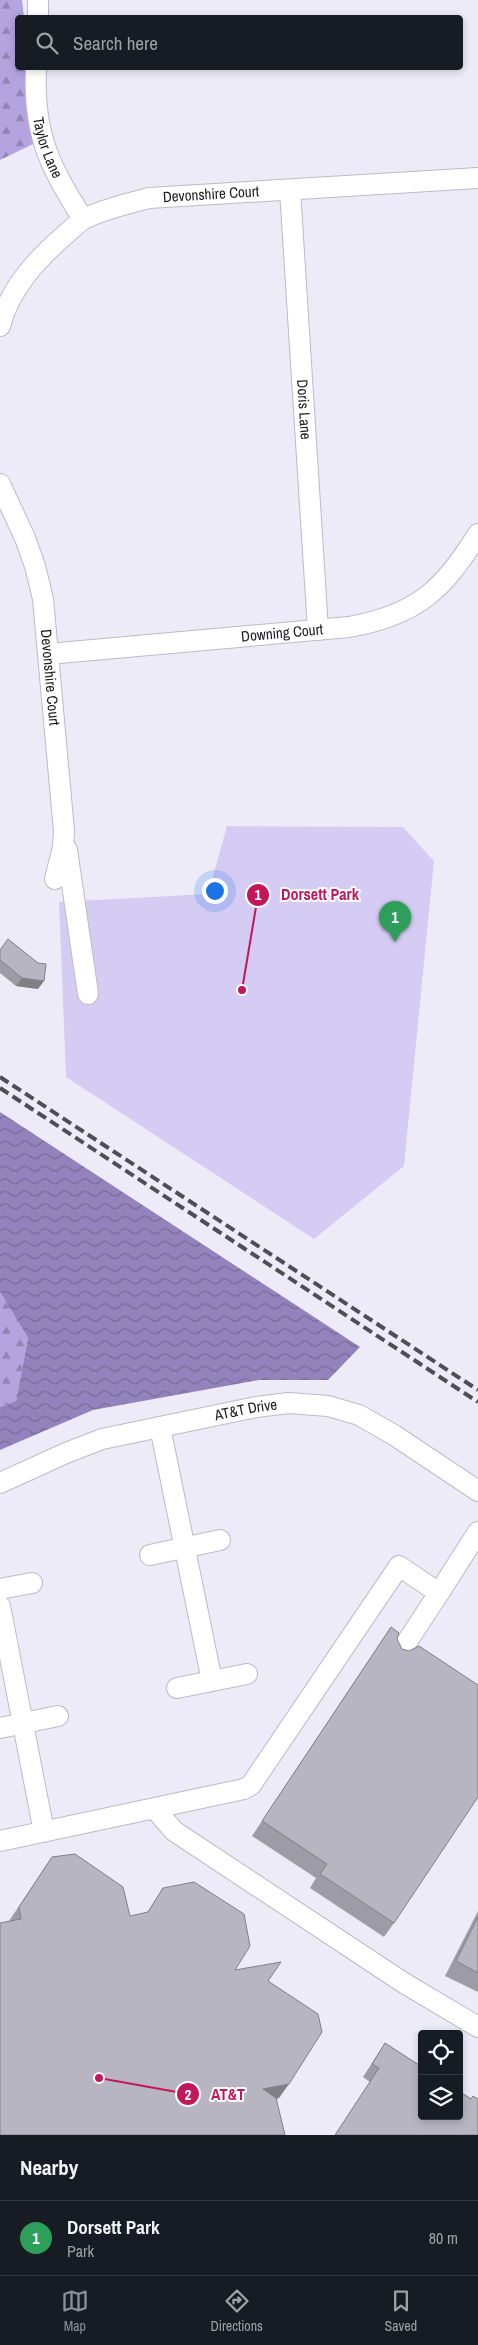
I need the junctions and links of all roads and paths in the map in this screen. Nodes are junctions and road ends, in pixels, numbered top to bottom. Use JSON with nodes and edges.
{"nodes":[{"id":1,"x":38,"y":0,"type":"edge"},
{"id":2,"x":38,"y":15,"type":"edge"},
{"id":3,"x":36,"y":70,"type":"edge"},
{"id":4,"x":478,"y":178,"type":"edge"},
{"id":5,"x":290,"y":190,"type":"junction"},
{"id":6,"x":83,"y":220,"type":"junction"},
{"id":7,"x":0,"y":326,"type":"edge"},
{"id":8,"x":0,"y":484,"type":"edge"},
{"id":9,"x":478,"y":534,"type":"edge"},
{"id":10,"x":318,"y":630,"type":"junction"},
{"id":11,"x":48,"y":654,"type":"junction"},
{"id":12,"x":64,"y":830,"type":"junction"},
{"id":13,"x":55,"y":879,"type":"dead end"},
{"id":14,"x":88,"y":994,"type":"dead end"},
{"id":15,"x":160,"y":1427,"type":"junction"},
{"id":16,"x":0,"y":1483,"type":"edge"},
{"id":17,"x":478,"y":1491,"type":"edge"},
{"id":18,"x":478,"y":1532,"type":"edge"},
{"id":19,"x":220,"y":1540,"type":"dead end"},
{"id":20,"x":185,"y":1548,"type":"junction"},
{"id":21,"x":150,"y":1555,"type":"dead end"},
{"id":22,"x":32,"y":1583,"type":"dead end"},
{"id":23,"x":0,"y":1589,"type":"edge"},
{"id":24,"x":438,"y":1593,"type":"junction"},
{"id":25,"x":0,"y":1606,"type":"edge"},
{"id":26,"x":399,"y":1654,"type":"edge"},
{"id":27,"x":247,"y":1674,"type":"dead end"},
{"id":28,"x":212,"y":1681,"type":"junction"},
{"id":29,"x":177,"y":1688,"type":"dead end"},
{"id":30,"x":58,"y":1716,"type":"dead end"},
{"id":31,"x":23,"y":1723,"type":"junction"},
{"id":32,"x":0,"y":1728,"type":"edge"},
{"id":33,"x":155,"y":1810,"type":"junction"},
{"id":34,"x":44,"y":1832,"type":"junction"},
{"id":35,"x":0,"y":1841,"type":"edge"},
{"id":36,"x":478,"y":2027,"type":"edge"}],
"edges":[{"from":1,"to":2,"type":"street"},
{"from":3,"to":6,"type":"street","name":"Taylor Lane"},
{"from":4,"to":5,"type":"street","name":"Devonshire Court"},
{"from":5,"to":6,"type":"street","name":"Devonshire Court"},
{"from":5,"to":10,"type":"street","name":"Doris Lane"},
{"from":6,"to":7,"type":"street","name":"Devonshire Court"},
{"from":8,"to":11,"type":"street","name":"Devonshire Court"},
{"from":9,"to":10,"type":"street","name":"Downing Court"},
{"from":10,"to":11,"type":"street","name":"Downing Court"},
{"from":11,"to":12,"type":"street","name":"Devonshire Court"},
{"from":12,"to":13,"type":"street","name":"Devonshire Court"},
{"from":12,"to":14,"type":"street"},
{"from":15,"to":16,"type":"street","name":"AT&T Drive"},
{"from":15,"to":17,"type":"street","name":"AT&T Drive"},
{"from":15,"to":20,"type":"street"},
{"from":18,"to":24,"type":"street"},
{"from":19,"to":20,"type":"street"},
{"from":20,"to":21,"type":"street"},
{"from":20,"to":28,"type":"street"},
{"from":22,"to":23,"type":"street"},
{"from":24,"to":26,"type":"street"},
{"from":24,"to":33,"type":"street"},
{"from":25,"to":31,"type":"street"},
{"from":27,"to":28,"type":"street"},
{"from":28,"to":29,"type":"street"},
{"from":30,"to":31,"type":"street"},
{"from":31,"to":32,"type":"street"},
{"from":31,"to":34,"type":"street"},
{"from":33,"to":34,"type":"street"},
{"from":33,"to":36,"type":"street"},
{"from":34,"to":35,"type":"street"}]}
